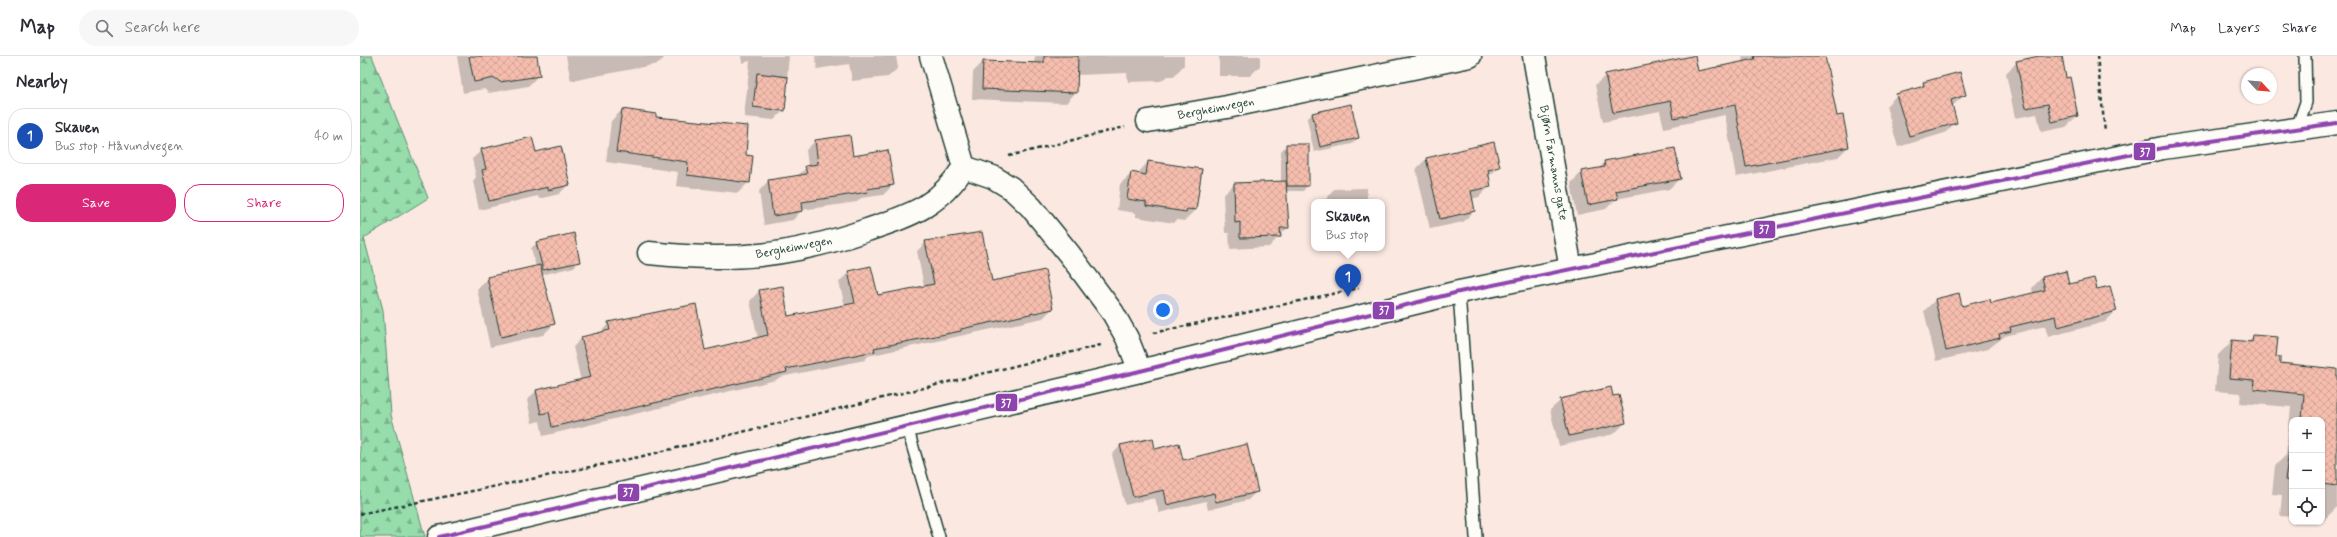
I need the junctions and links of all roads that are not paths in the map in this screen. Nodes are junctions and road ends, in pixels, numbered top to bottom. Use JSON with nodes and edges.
{"nodes":[{"id":1,"x":931,"y":56,"type":"edge"},
{"id":2,"x":1470,"y":56,"type":"edge"},
{"id":3,"x":1534,"y":56,"type":"edge"},
{"id":4,"x":2305,"y":56,"type":"edge"},
{"id":5,"x":1148,"y":121,"type":"road end"},
{"id":6,"x":2337,"y":123,"type":"edge"},
{"id":7,"x":2297,"y":128,"type":"junction"},
{"id":8,"x":964,"y":167,"type":"junction"},
{"id":9,"x":649,"y":253,"type":"dead end"},
{"id":10,"x":1571,"y":270,"type":"junction"},
{"id":11,"x":1459,"y":292,"type":"junction"},
{"id":12,"x":1140,"y":372,"type":"junction"},
{"id":13,"x":907,"y":427,"type":"junction"},
{"id":14,"x":485,"y":532,"type":"edge"},
{"id":15,"x":439,"y":537,"type":"edge"},
{"id":16,"x":939,"y":537,"type":"edge"},
{"id":17,"x":1476,"y":537,"type":"edge"}],
"edges":[{"from":1,"to":8,"type":"main road"},
{"from":2,"to":5,"type":"main road","name":"Bergheimvegen"},
{"from":3,"to":10,"type":"main road","name":"Bjørn Farmanns gate"},
{"from":4,"to":7,"type":"lane"},
{"from":6,"to":7,"type":"main road"},
{"from":7,"to":10,"type":"main road"},
{"from":8,"to":9,"type":"main road","name":"Bergheimvegen"},
{"from":8,"to":12,"type":"main road"},
{"from":10,"to":11,"type":"main road"},
{"from":11,"to":12,"type":"main road"},
{"from":11,"to":17,"type":"lane"},
{"from":12,"to":13,"type":"main road"},
{"from":13,"to":14,"type":"main road"},
{"from":13,"to":16,"type":"lane"},
{"from":14,"to":15,"type":"main road"}]}
